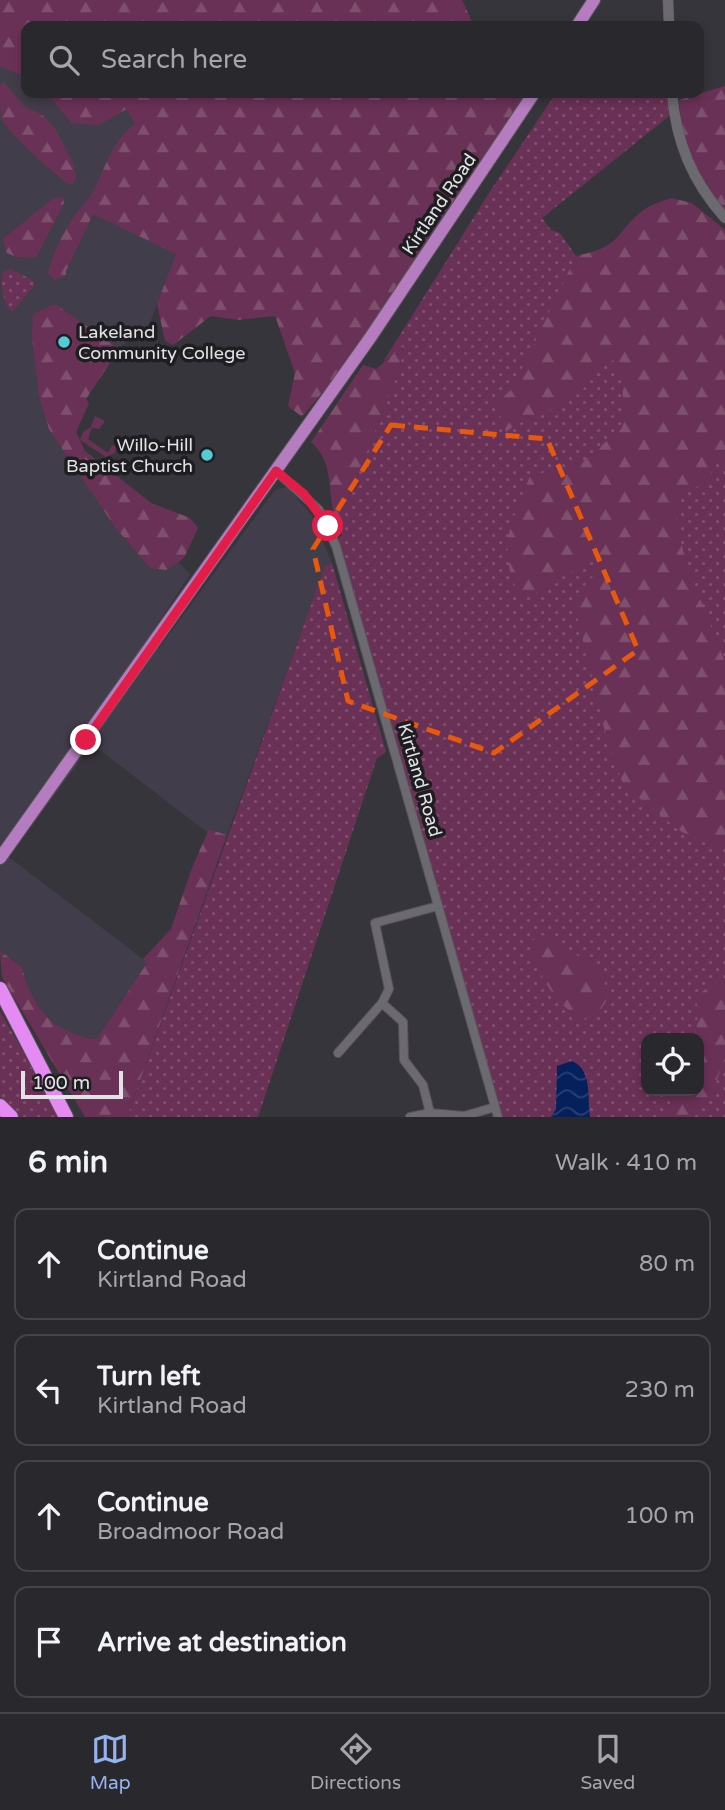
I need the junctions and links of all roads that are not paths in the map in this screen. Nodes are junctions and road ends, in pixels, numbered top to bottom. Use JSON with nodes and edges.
{"nodes":[{"id":1,"x":594,"y":0,"type":"edge"},
{"id":2,"x":668,"y":0,"type":"edge"},
{"id":3,"x":580,"y":21,"type":"edge"},
{"id":4,"x":669,"y":21,"type":"edge"},
{"id":5,"x":531,"y":98,"type":"edge"},
{"id":6,"x":673,"y":98,"type":"edge"},
{"id":7,"x":725,"y":218,"type":"edge"},
{"id":8,"x":276,"y":471,"type":"junction"},
{"id":9,"x":0,"y":858,"type":"edge"},
{"id":10,"x":438,"y":906,"type":"junction"},
{"id":11,"x":0,"y":989,"type":"edge"},
{"id":12,"x":382,"y":1003,"type":"junction"},
{"id":13,"x":338,"y":1053,"type":"dead end"},
{"id":14,"x":0,"y":1106,"type":"edge"},
{"id":15,"x":495,"y":1107,"type":"junction"},
{"id":16,"x":430,"y":1113,"type":"junction"},
{"id":17,"x":10,"y":1117,"type":"edge"},
{"id":18,"x":66,"y":1117,"type":"edge"},
{"id":19,"x":410,"y":1117,"type":"edge"},
{"id":20,"x":498,"y":1117,"type":"edge"}],
"edges":[{"from":1,"to":3,"type":"main road"},
{"from":2,"to":4,"type":"street"},
{"from":5,"to":8,"type":"main road","name":"Kirtland Road"},
{"from":6,"to":7,"type":"street"},
{"from":8,"to":9,"type":"main road","name":"Kirtland Road"},
{"from":8,"to":10,"type":"street","name":"Kirtland Road"},
{"from":10,"to":12,"type":"street"},
{"from":10,"to":15,"type":"street","name":"Kirtland Road"},
{"from":11,"to":18,"type":"highway"},
{"from":12,"to":13,"type":"street"},
{"from":12,"to":16,"type":"street"},
{"from":14,"to":17,"type":"highway"},
{"from":15,"to":16,"type":"street"},
{"from":15,"to":20,"type":"street","name":"Kirtland Road"},
{"from":16,"to":19,"type":"street"}]}
